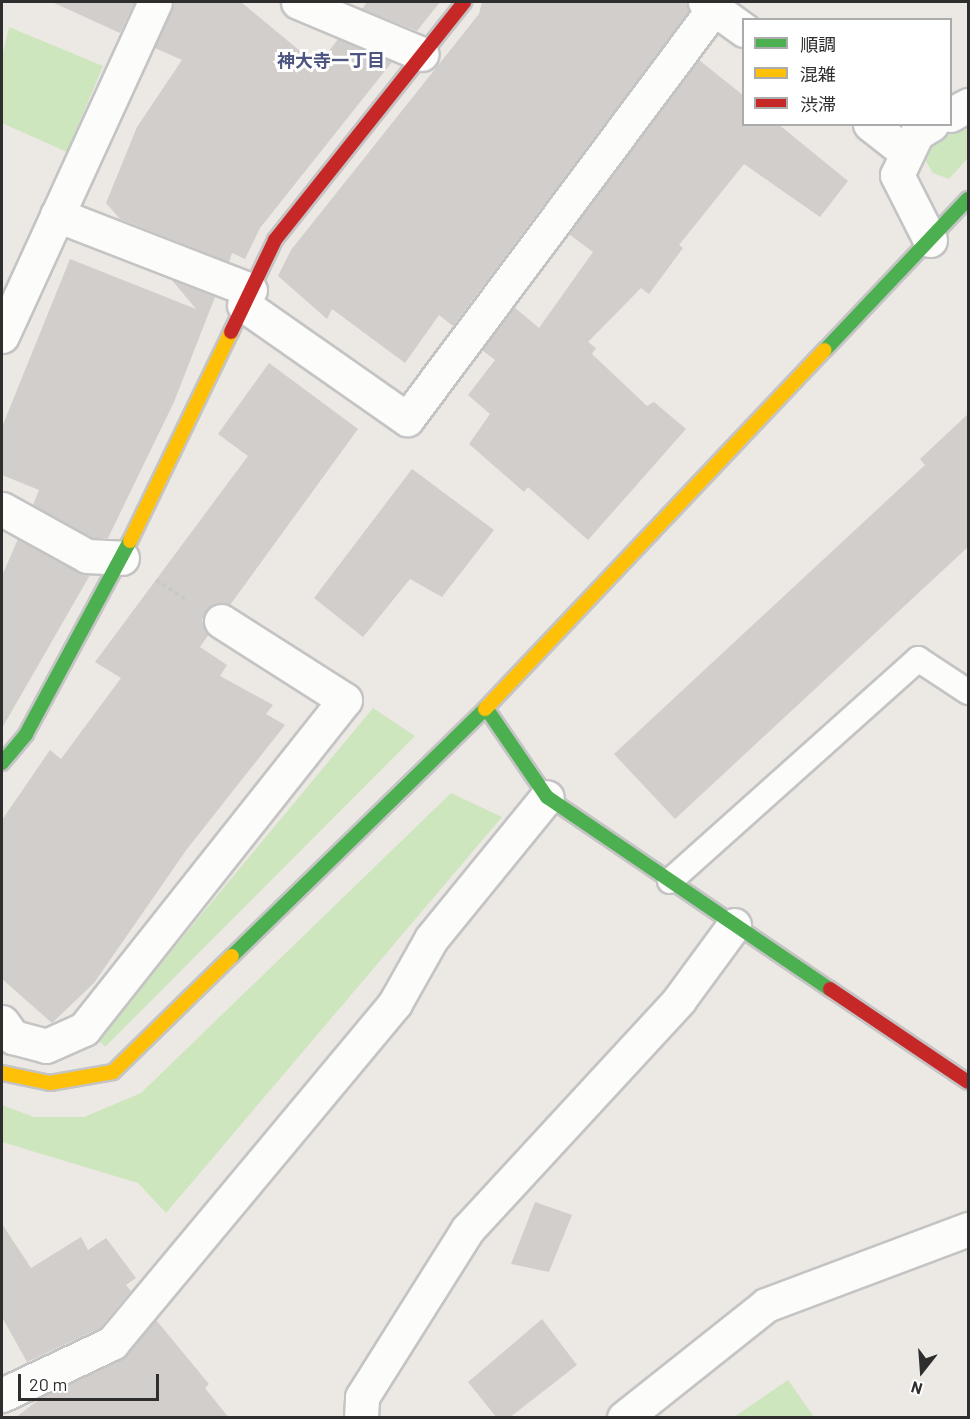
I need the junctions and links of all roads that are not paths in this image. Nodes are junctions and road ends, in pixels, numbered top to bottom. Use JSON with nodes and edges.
{"nodes":[{"id":1,"x":155,"y":2,"type":"edge"},
{"id":2,"x":298,"y":2,"type":"edge"},
{"id":3,"x":464,"y":2,"type":"edge"},
{"id":4,"x":709,"y":5,"type":"edge"},
{"id":5,"x":742,"y":29,"type":"edge"},
{"id":6,"x":422,"y":54,"type":"junction"},
{"id":7,"x":969,"y":105,"type":"edge"},
{"id":8,"x":952,"y":114,"type":"edge"},
{"id":9,"x":873,"y":126,"type":"edge"},
{"id":10,"x":929,"y":126,"type":"edge"},
{"id":11,"x":907,"y":153,"type":"junction"},
{"id":12,"x":969,"y":199,"type":"edge"},
{"id":13,"x":57,"y":214,"type":"junction"},
{"id":14,"x":930,"y":240,"type":"junction"},
{"id":15,"x":247,"y":297,"type":"junction"},
{"id":16,"x":2,"y":336,"type":"edge"},
{"id":17,"x":2,"y":509,"type":"edge"},
{"id":18,"x":122,"y":558,"type":"junction"},
{"id":19,"x":221,"y":621,"type":"road end"},
{"id":20,"x":969,"y":692,"type":"edge"},
{"id":21,"x":486,"y":708,"type":"junction"},
{"id":22,"x":2,"y":764,"type":"edge"},
{"id":23,"x":547,"y":797,"type":"junction"},
{"id":24,"x":670,"y":881,"type":"junction"},
{"id":25,"x":734,"y":925,"type":"junction"},
{"id":26,"x":2,"y":1022,"type":"edge"},
{"id":27,"x":2,"y":1072,"type":"edge"},
{"id":28,"x":969,"y":1082,"type":"edge"},
{"id":29,"x":969,"y":1229,"type":"edge"},
{"id":30,"x":2,"y":1395,"type":"edge"},
{"id":31,"x":361,"y":1418,"type":"edge"},
{"id":32,"x":624,"y":1418,"type":"edge"}],
"edges":[{"from":1,"to":13,"type":"street"},
{"from":2,"to":6,"type":"street"},
{"from":3,"to":6,"type":"street"},
{"from":4,"to":5,"type":"street"},
{"from":4,"to":15,"type":"street"},
{"from":6,"to":15,"type":"street"},
{"from":7,"to":8,"type":"street"},
{"from":9,"to":11,"type":"street"},
{"from":10,"to":11,"type":"street"},
{"from":11,"to":14,"type":"street"},
{"from":12,"to":14,"type":"street"},
{"from":13,"to":15,"type":"street"},
{"from":13,"to":16,"type":"street"},
{"from":14,"to":21,"type":"street"},
{"from":15,"to":18,"type":"street"},
{"from":17,"to":18,"type":"street"},
{"from":18,"to":22,"type":"street"},
{"from":19,"to":26,"type":"street"},
{"from":20,"to":24,"type":"lane"},
{"from":21,"to":23,"type":"street"},
{"from":21,"to":27,"type":"street"},
{"from":23,"to":24,"type":"street"},
{"from":23,"to":30,"type":"street"},
{"from":24,"to":25,"type":"street"},
{"from":25,"to":28,"type":"street"},
{"from":25,"to":31,"type":"street"},
{"from":29,"to":32,"type":"street"}]}
